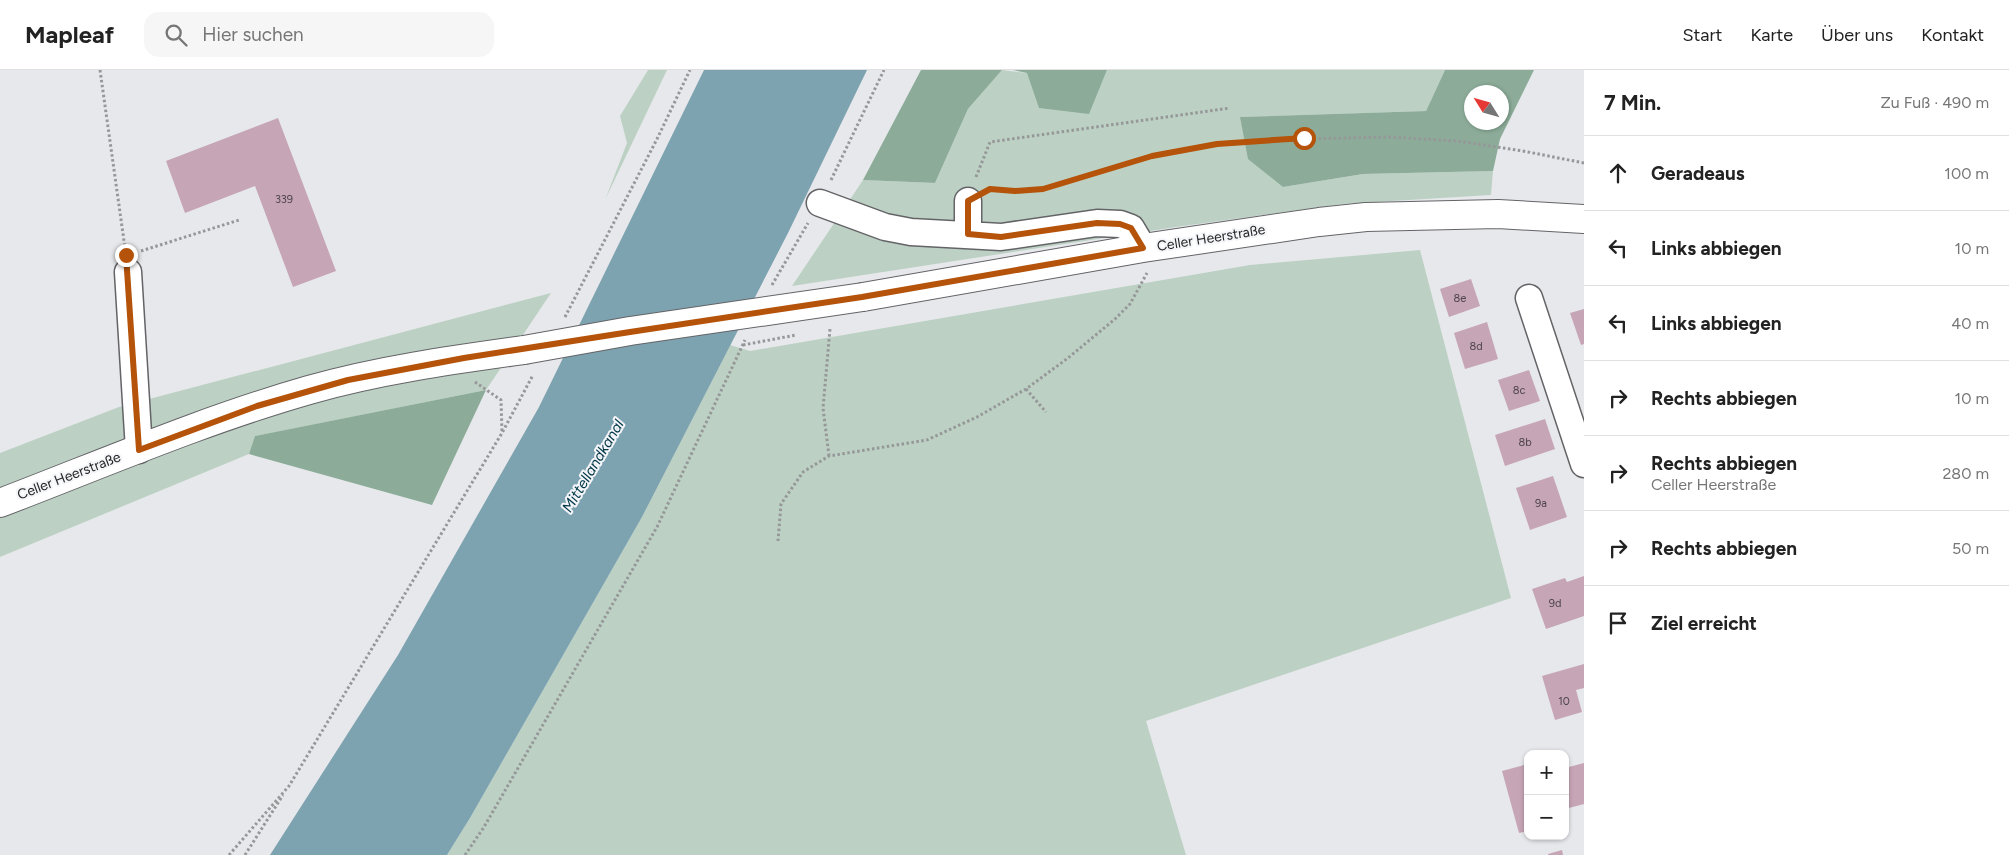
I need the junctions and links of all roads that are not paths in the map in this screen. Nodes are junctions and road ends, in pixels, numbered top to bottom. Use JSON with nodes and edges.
{"nodes":[{"id":1,"x":968,"y":201,"type":"road end"},
{"id":2,"x":820,"y":204,"type":"road end"},
{"id":3,"x":1584,"y":219,"type":"edge"},
{"id":4,"x":968,"y":234,"type":"junction"},
{"id":5,"x":1143,"y":248,"type":"junction"},
{"id":6,"x":127,"y":264,"type":"road end"},
{"id":7,"x":1529,"y":298,"type":"dead end"},
{"id":8,"x":139,"y":450,"type":"junction"},
{"id":9,"x":1584,"y":464,"type":"edge"},
{"id":10,"x":0,"y":503,"type":"edge"}],
"edges":[{"from":1,"to":4,"type":"street"},
{"from":2,"to":4,"type":"street"},
{"from":3,"to":5,"type":"main road","name":"Celler Heerstraße"},
{"from":4,"to":5,"type":"street"},
{"from":5,"to":8,"type":"main road","name":"Celler Heerstraße","bridge":true},
{"from":6,"to":8,"type":"street"},
{"from":7,"to":9,"type":"street"},
{"from":8,"to":10,"type":"main road","name":"Celler Heerstraße"}]}
